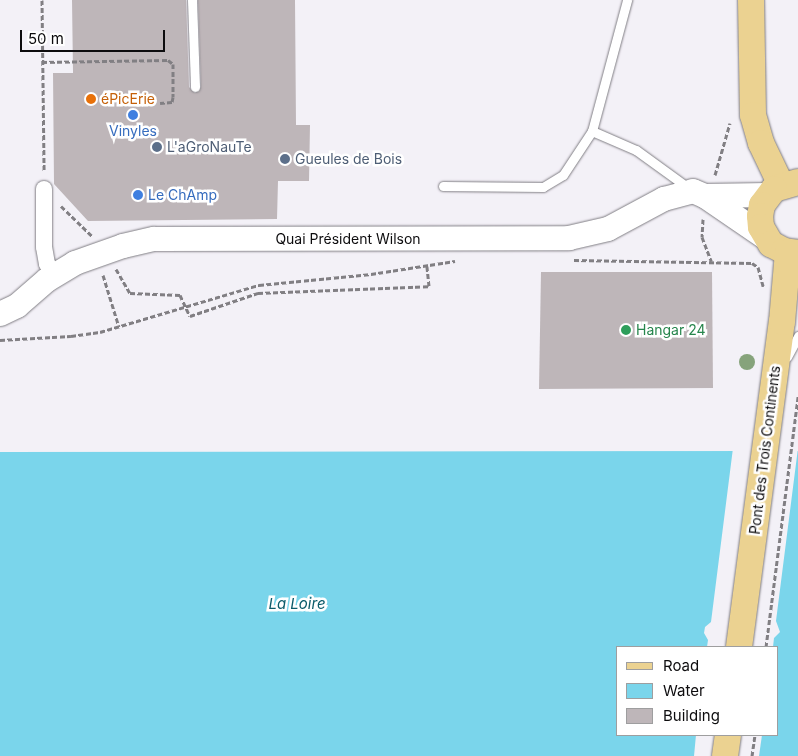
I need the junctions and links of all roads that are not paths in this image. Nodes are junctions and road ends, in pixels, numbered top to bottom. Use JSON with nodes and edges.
{"nodes":[{"id":1,"x":192,"y":0,"type":"edge"},
{"id":2,"x":627,"y":0,"type":"edge"},
{"id":3,"x":751,"y":0,"type":"edge"},
{"id":4,"x":195,"y":88,"type":"dead end"},
{"id":5,"x":592,"y":131,"type":"junction"},
{"id":6,"x":443,"y":186,"type":"dead end"},
{"id":7,"x":782,"y":187,"type":"edge"},
{"id":8,"x":44,"y":189,"type":"road end"},
{"id":9,"x":704,"y":193,"type":"junction"},
{"id":10,"x":766,"y":238,"type":"junction"},
{"id":11,"x":793,"y":253,"type":"edge"},
{"id":12,"x":54,"y":275,"type":"junction"},
{"id":13,"x":0,"y":314,"type":"edge"},
{"id":14,"x":798,"y":336,"type":"edge"},
{"id":15,"x":774,"y":381,"type":"junction"},
{"id":16,"x":739,"y":646,"type":"edge"},
{"id":17,"x":728,"y":736,"type":"edge"},
{"id":18,"x":726,"y":756,"type":"edge"}],
"edges":[{"from":1,"to":4,"type":"lane"},
{"from":2,"to":5,"type":"lane"},
{"from":3,"to":7,"type":"main road"},
{"from":5,"to":6,"type":"lane"},
{"from":5,"to":9,"type":"lane"},
{"from":7,"to":9,"type":"main road","name":"Quai Président Wilson"},
{"from":7,"to":10,"type":"main road"},
{"from":8,"to":12,"type":"street"},
{"from":9,"to":10,"type":"main road"},
{"from":9,"to":12,"type":"main road","name":"Quai Président Wilson"},
{"from":10,"to":11,"type":"main road"},
{"from":11,"to":15,"type":"main road","name":"Pont des Trois Continents"},
{"from":12,"to":13,"type":"main road","name":"Quai Président Wilson"},
{"from":14,"to":15,"type":"lane"},
{"from":15,"to":16,"type":"main road","name":"Pont des Trois Continents"},
{"from":17,"to":18,"type":"main road"}]}
